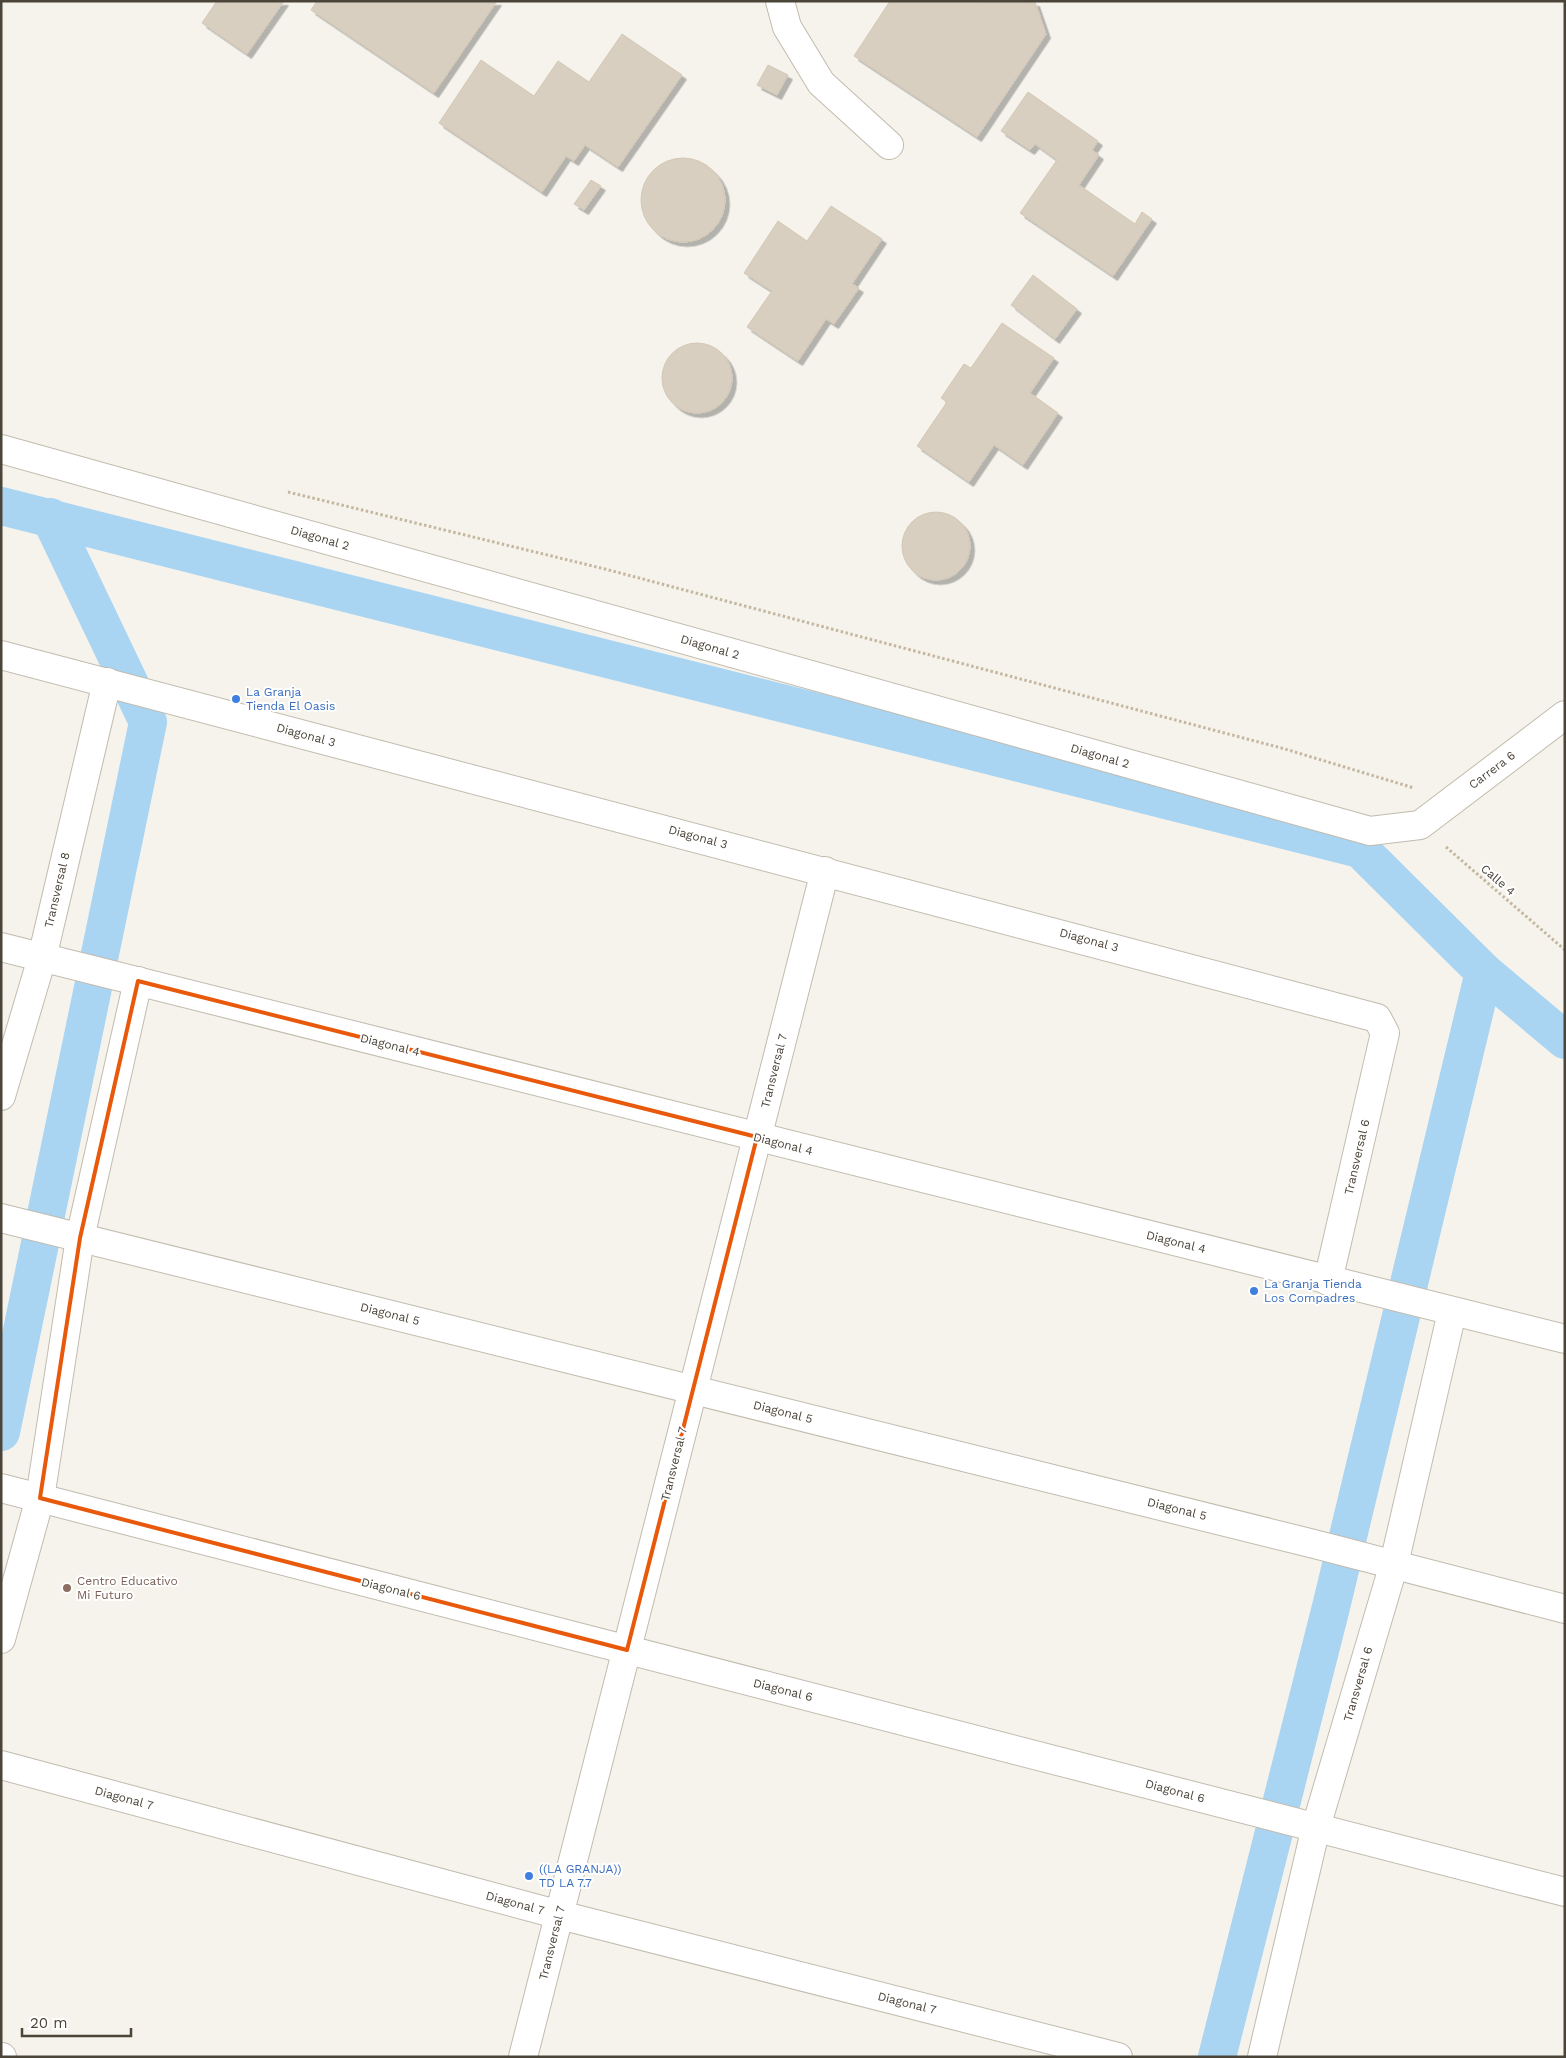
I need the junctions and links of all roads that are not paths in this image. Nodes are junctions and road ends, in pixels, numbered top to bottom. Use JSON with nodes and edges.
{"nodes":[{"id":1,"x":780,"y":1,"type":"edge"},
{"id":2,"x":888,"y":145,"type":"dead end"},
{"id":3,"x":1,"y":449,"type":"edge"},
{"id":4,"x":1,"y":655,"type":"edge"},
{"id":5,"x":112,"y":684,"type":"junction"},
{"id":6,"x":1565,"y":715,"type":"edge"},
{"id":7,"x":1420,"y":825,"type":"joint"},
{"id":8,"x":825,"y":870,"type":"junction"},
{"id":9,"x":1,"y":947,"type":"edge"},
{"id":10,"x":42,"y":958,"type":"junction"},
{"id":11,"x":127,"y":978,"type":"junction"},
{"id":12,"x":1385,"y":1033,"type":"joint"},
{"id":13,"x":1,"y":1096,"type":"edge"},
{"id":14,"x":757,"y":1137,"type":"junction"},
{"id":15,"x":3,"y":1218,"type":"edge"},
{"id":16,"x":74,"y":1236,"type":"junction"},
{"id":17,"x":1328,"y":1281,"type":"junction"},
{"id":18,"x":1452,"y":1312,"type":"junction"},
{"id":19,"x":1565,"y":1339,"type":"edge"},
{"id":20,"x":693,"y":1389,"type":"junction"},
{"id":21,"x":1,"y":1488,"type":"edge"},
{"id":22,"x":35,"y":1497,"type":"junction"},
{"id":23,"x":1385,"y":1562,"type":"junction"},
{"id":24,"x":1565,"y":1609,"type":"edge"},
{"id":25,"x":1,"y":1639,"type":"edge"},
{"id":26,"x":627,"y":1650,"type":"junction"},
{"id":27,"x":1,"y":1765,"type":"edge"},
{"id":28,"x":1316,"y":1828,"type":"junction"},
{"id":29,"x":1565,"y":1892,"type":"edge"},
{"id":30,"x":560,"y":1915,"type":"junction"},
{"id":31,"x":523,"y":2057,"type":"edge"},
{"id":32,"x":1118,"y":2057,"type":"edge"},
{"id":33,"x":1262,"y":2057,"type":"edge"}],
"edges":[{"from":1,"to":2,"type":"street"},
{"from":3,"to":7,"type":"street","name":"Diagonal 2"},
{"from":4,"to":5,"type":"street","name":"Diagonal 3"},
{"from":5,"to":8,"type":"street","name":"Diagonal 3"},
{"from":5,"to":10,"type":"street","name":"Transversal 8"},
{"from":6,"to":7,"type":"street","name":"Carrera 6"},
{"from":8,"to":12,"type":"street","name":"Diagonal 3"},
{"from":8,"to":14,"type":"street","name":"Transversal 7"},
{"from":9,"to":10,"type":"street","name":"Diagonal 4"},
{"from":10,"to":11,"type":"street","name":"Diagonal 4"},
{"from":10,"to":13,"type":"street","name":"Transversal 8"},
{"from":11,"to":14,"type":"street","name":"Diagonal 4"},
{"from":11,"to":16,"type":"street"},
{"from":12,"to":17,"type":"street","name":"Transversal 6"},
{"from":14,"to":17,"type":"street","name":"Diagonal 4"},
{"from":14,"to":20,"type":"street","name":"Transversal 7"},
{"from":15,"to":16,"type":"street","name":"Diagonal 5"},
{"from":16,"to":20,"type":"street","name":"Diagonal 5"},
{"from":16,"to":22,"type":"street"},
{"from":17,"to":18,"type":"street","name":"Diagonal 4"},
{"from":18,"to":19,"type":"street","name":"Diagonal 4"},
{"from":18,"to":23,"type":"street","name":"Transversal 6"},
{"from":20,"to":23,"type":"street","name":"Diagonal 5"},
{"from":20,"to":26,"type":"street","name":"Transversal 7"},
{"from":21,"to":22,"type":"street","name":"Diagonal 6"},
{"from":22,"to":25,"type":"street"},
{"from":22,"to":26,"type":"street","name":"Diagonal 6"},
{"from":23,"to":24,"type":"street","name":"Diagonal 5"},
{"from":23,"to":28,"type":"street","name":"Transversal 6"},
{"from":26,"to":28,"type":"street","name":"Diagonal 6"},
{"from":26,"to":30,"type":"street","name":"Transversal 7"},
{"from":27,"to":30,"type":"street","name":"Diagonal 7"},
{"from":28,"to":29,"type":"street","name":"Diagonal 6"},
{"from":28,"to":33,"type":"street","name":"Transversal 6"},
{"from":30,"to":31,"type":"street","name":"Transversal 7"},
{"from":30,"to":32,"type":"street","name":"Diagonal 7"}]}
